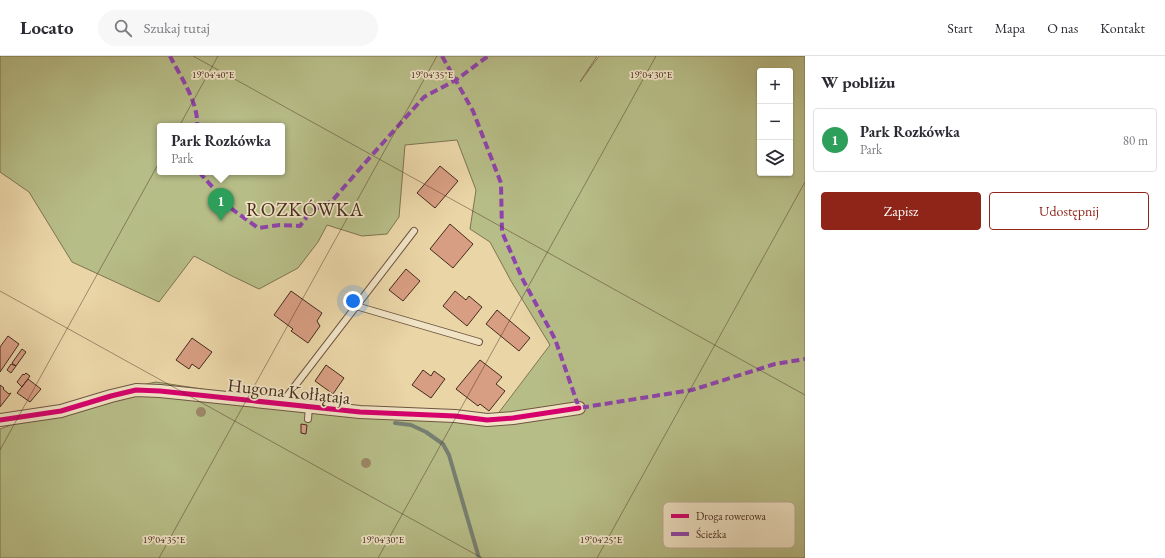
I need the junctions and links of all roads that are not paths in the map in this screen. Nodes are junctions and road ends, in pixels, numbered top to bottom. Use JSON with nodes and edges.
{"nodes":[{"id":1,"x":414,"y":231,"type":"dead end"},
{"id":2,"x":356,"y":306,"type":"junction"},
{"id":3,"x":479,"y":342,"type":"dead end"},
{"id":4,"x":281,"y":404,"type":"junction"},
{"id":5,"x":309,"y":407,"type":"junction"},
{"id":6,"x":578,"y":408,"type":"dead end"},
{"id":7,"x":0,"y":420,"type":"edge"},
{"id":8,"x":308,"y":420,"type":"dead end"}],
"edges":[{"from":1,"to":2,"type":"lane"},
{"from":2,"to":3,"type":"lane"},
{"from":2,"to":4,"type":"lane"},
{"from":4,"to":5,"type":"street","name":"Hugona Kołłątaja"},
{"from":4,"to":7,"type":"street","name":"Hugona Kołłątaja"},
{"from":5,"to":6,"type":"street","name":"Hugona Kołłątaja"},
{"from":5,"to":8,"type":"lane"}]}
